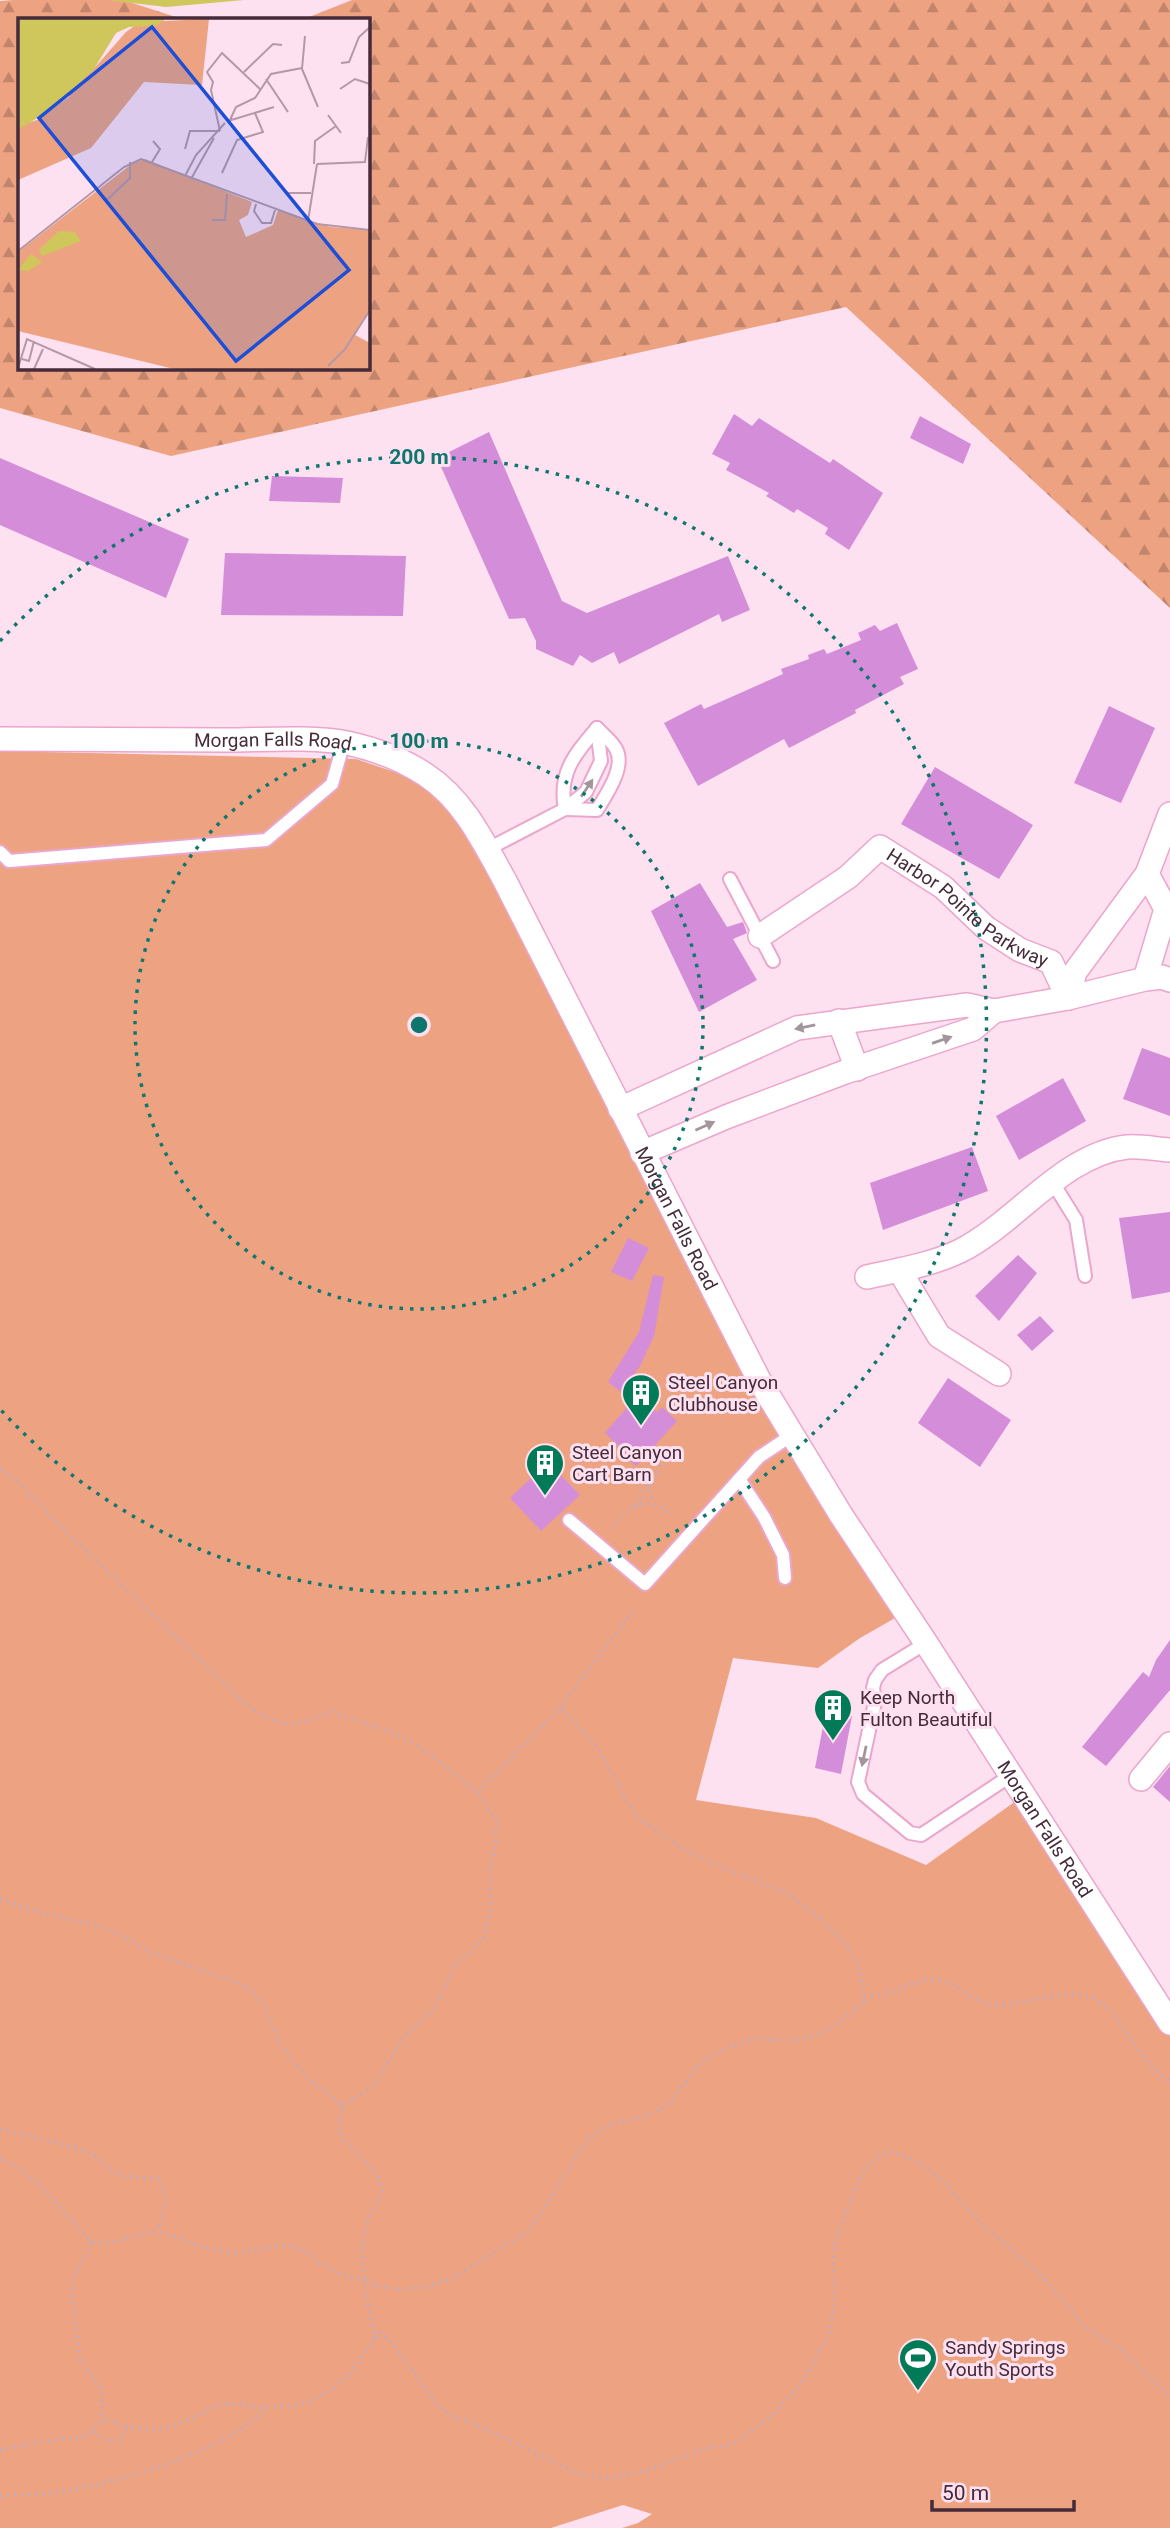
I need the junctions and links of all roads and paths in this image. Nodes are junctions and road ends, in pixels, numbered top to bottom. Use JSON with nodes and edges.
{"nodes":[{"id":1,"x":597,"y":727,"type":"junction"},
{"id":2,"x":0,"y":739,"type":"edge"},
{"id":3,"x":344,"y":742,"type":"junction"},
{"id":4,"x":565,"y":809,"type":"junction"},
{"id":5,"x":1170,"y":814,"type":"edge"},
{"id":6,"x":488,"y":849,"type":"junction"},
{"id":7,"x":0,"y":852,"type":"edge"},
{"id":8,"x":1147,"y":874,"type":"junction"},
{"id":9,"x":730,"y":879,"type":"dead end"},
{"id":10,"x":760,"y":936,"type":"junction"},
{"id":11,"x":773,"y":961,"type":"dead end"},
{"id":12,"x":1145,"y":979,"type":"junction"},
{"id":13,"x":1170,"y":981,"type":"edge"},
{"id":14,"x":1069,"y":998,"type":"junction"},
{"id":15,"x":994,"y":1011,"type":"junction"},
{"id":16,"x":901,"y":1013,"type":"junction"},
{"id":17,"x":839,"y":1021,"type":"junction"},
{"id":18,"x":912,"y":1050,"type":"junction"},
{"id":19,"x":857,"y":1069,"type":"junction"},
{"id":20,"x":620,"y":1109,"type":"junction"},
{"id":21,"x":1170,"y":1150,"type":"edge"},
{"id":22,"x":642,"y":1153,"type":"junction"},
{"id":23,"x":1053,"y":1183,"type":"junction"},
{"id":24,"x":899,"y":1269,"type":"junction"},
{"id":25,"x":1085,"y":1276,"type":"dead end"},
{"id":26,"x":867,"y":1277,"type":"dead end"},
{"id":27,"x":999,"y":1374,"type":"dead end"},
{"id":28,"x":792,"y":1435,"type":"junction"},
{"id":29,"x":653,"y":1447,"type":"dead end"},
{"id":30,"x":0,"y":1469,"type":"edge"},
{"id":31,"x":739,"y":1479,"type":"junction"},
{"id":32,"x":650,"y":1480,"type":"junction"},
{"id":33,"x":636,"y":1505,"type":"junction"},
{"id":34,"x":657,"y":1505,"type":"junction"},
{"id":35,"x":670,"y":1514,"type":"dead end"},
{"id":36,"x":569,"y":1521,"type":"dead end"},
{"id":37,"x":613,"y":1526,"type":"dead end"},
{"id":38,"x":785,"y":1578,"type":"dead end"},
{"id":39,"x":634,"y":1610,"type":"dead end"},
{"id":40,"x":926,"y":1643,"type":"junction"},
{"id":41,"x":560,"y":1706,"type":"junction"},
{"id":42,"x":1170,"y":1744,"type":"edge"},
{"id":43,"x":1010,"y":1776,"type":"junction"},
{"id":44,"x":1141,"y":1779,"type":"dead end"},
{"id":45,"x":477,"y":1792,"type":"junction"},
{"id":46,"x":0,"y":1899,"type":"edge"},
{"id":47,"x":864,"y":1996,"type":"junction"},
{"id":48,"x":1168,"y":2015,"type":"edge"},
{"id":49,"x":1170,"y":2081,"type":"edge"},
{"id":50,"x":342,"y":2106,"type":"junction"},
{"id":51,"x":0,"y":2129,"type":"edge"},
{"id":52,"x":0,"y":2159,"type":"edge"},
{"id":53,"x":158,"y":2231,"type":"junction"},
{"id":54,"x":92,"y":2242,"type":"junction"},
{"id":55,"x":364,"y":2280,"type":"junction"},
{"id":56,"x":376,"y":2338,"type":"junction"},
{"id":57,"x":1170,"y":2396,"type":"edge"},
{"id":58,"x":268,"y":2407,"type":"junction"},
{"id":59,"x":102,"y":2421,"type":"junction"},
{"id":60,"x":127,"y":2428,"type":"junction"},
{"id":61,"x":92,"y":2431,"type":"junction"},
{"id":62,"x":0,"y":2450,"type":"edge"},
{"id":63,"x":0,"y":2496,"type":"edge"}],
"edges":[{"from":1,"to":4,"type":"lane"},
{"from":4,"to":1,"type":"lane","one_way":true},
{"from":1,"to":4,"type":"lane"},
{"from":2,"to":3,"type":"street","name":"Morgan Falls Road"},
{"from":3,"to":6,"type":"street","name":"Morgan Falls Road"},
{"from":3,"to":7,"type":"lane"},
{"from":4,"to":6,"type":"lane"},
{"from":5,"to":8,"type":"street"},
{"from":6,"to":20,"type":"street","name":"Morgan Falls Road"},
{"from":8,"to":12,"type":"street"},
{"from":8,"to":14,"type":"street"},
{"from":9,"to":10,"type":"lane"},
{"from":10,"to":11,"type":"lane"},
{"from":10,"to":14,"type":"street","name":"Harbor Pointe Parkway"},
{"from":12,"to":13,"type":"street"},
{"from":12,"to":14,"type":"street"},
{"from":14,"to":15,"type":"street"},
{"from":15,"to":16,"type":"street"},
{"from":18,"to":15,"type":"street","one_way":true},
{"from":16,"to":17,"type":"street"},
{"from":16,"to":18,"type":"street"},
{"from":17,"to":19,"type":"street"},
{"from":17,"to":20,"type":"street","one_way":true},
{"from":18,"to":19,"type":"street"},
{"from":22,"to":19,"type":"street","one_way":true},
{"from":20,"to":22,"type":"street","name":"Morgan Falls Road"},
{"from":21,"to":23,"type":"street"},
{"from":22,"to":28,"type":"street","name":"Morgan Falls Road"},
{"from":23,"to":24,"type":"street"},
{"from":23,"to":25,"type":"lane"},
{"from":24,"to":26,"type":"street"},
{"from":24,"to":27,"type":"street"},
{"from":28,"to":31,"type":"lane"},
{"from":28,"to":40,"type":"street","name":"Morgan Falls Road"},
{"from":29,"to":32,"type":"path"},
{"from":30,"to":45,"type":"path"},
{"from":31,"to":36,"type":"lane"},
{"from":31,"to":38,"type":"lane"},
{"from":32,"to":33,"type":"path"},
{"from":32,"to":34,"type":"path"},
{"from":33,"to":34,"type":"path"},
{"from":33,"to":37,"type":"path"},
{"from":34,"to":35,"type":"path"},
{"from":39,"to":41,"type":"path"},
{"from":40,"to":43,"type":"street","name":"Morgan Falls Road"},
{"from":40,"to":43,"type":"lane","one_way":true},
{"from":41,"to":45,"type":"path"},
{"from":41,"to":47,"type":"path"},
{"from":42,"to":44,"type":"street"},
{"from":43,"to":48,"type":"street","name":"Morgan Falls Road"},
{"from":45,"to":50,"type":"path"},
{"from":46,"to":50,"type":"path"},
{"from":47,"to":49,"type":"path"},
{"from":47,"to":55,"type":"path"},
{"from":50,"to":55,"type":"path"},
{"from":51,"to":53,"type":"path"},
{"from":52,"to":54,"type":"path"},
{"from":53,"to":54,"type":"path"},
{"from":53,"to":55,"type":"path"},
{"from":54,"to":59,"type":"path"},
{"from":55,"to":56,"type":"path"},
{"from":56,"to":57,"type":"path"},
{"from":56,"to":58,"type":"path"},
{"from":58,"to":60,"type":"path"},
{"from":58,"to":63,"type":"path"},
{"from":59,"to":60,"type":"path"},
{"from":59,"to":61,"type":"path"},
{"from":60,"to":61,"type":"path"},
{"from":61,"to":62,"type":"path"}]}
